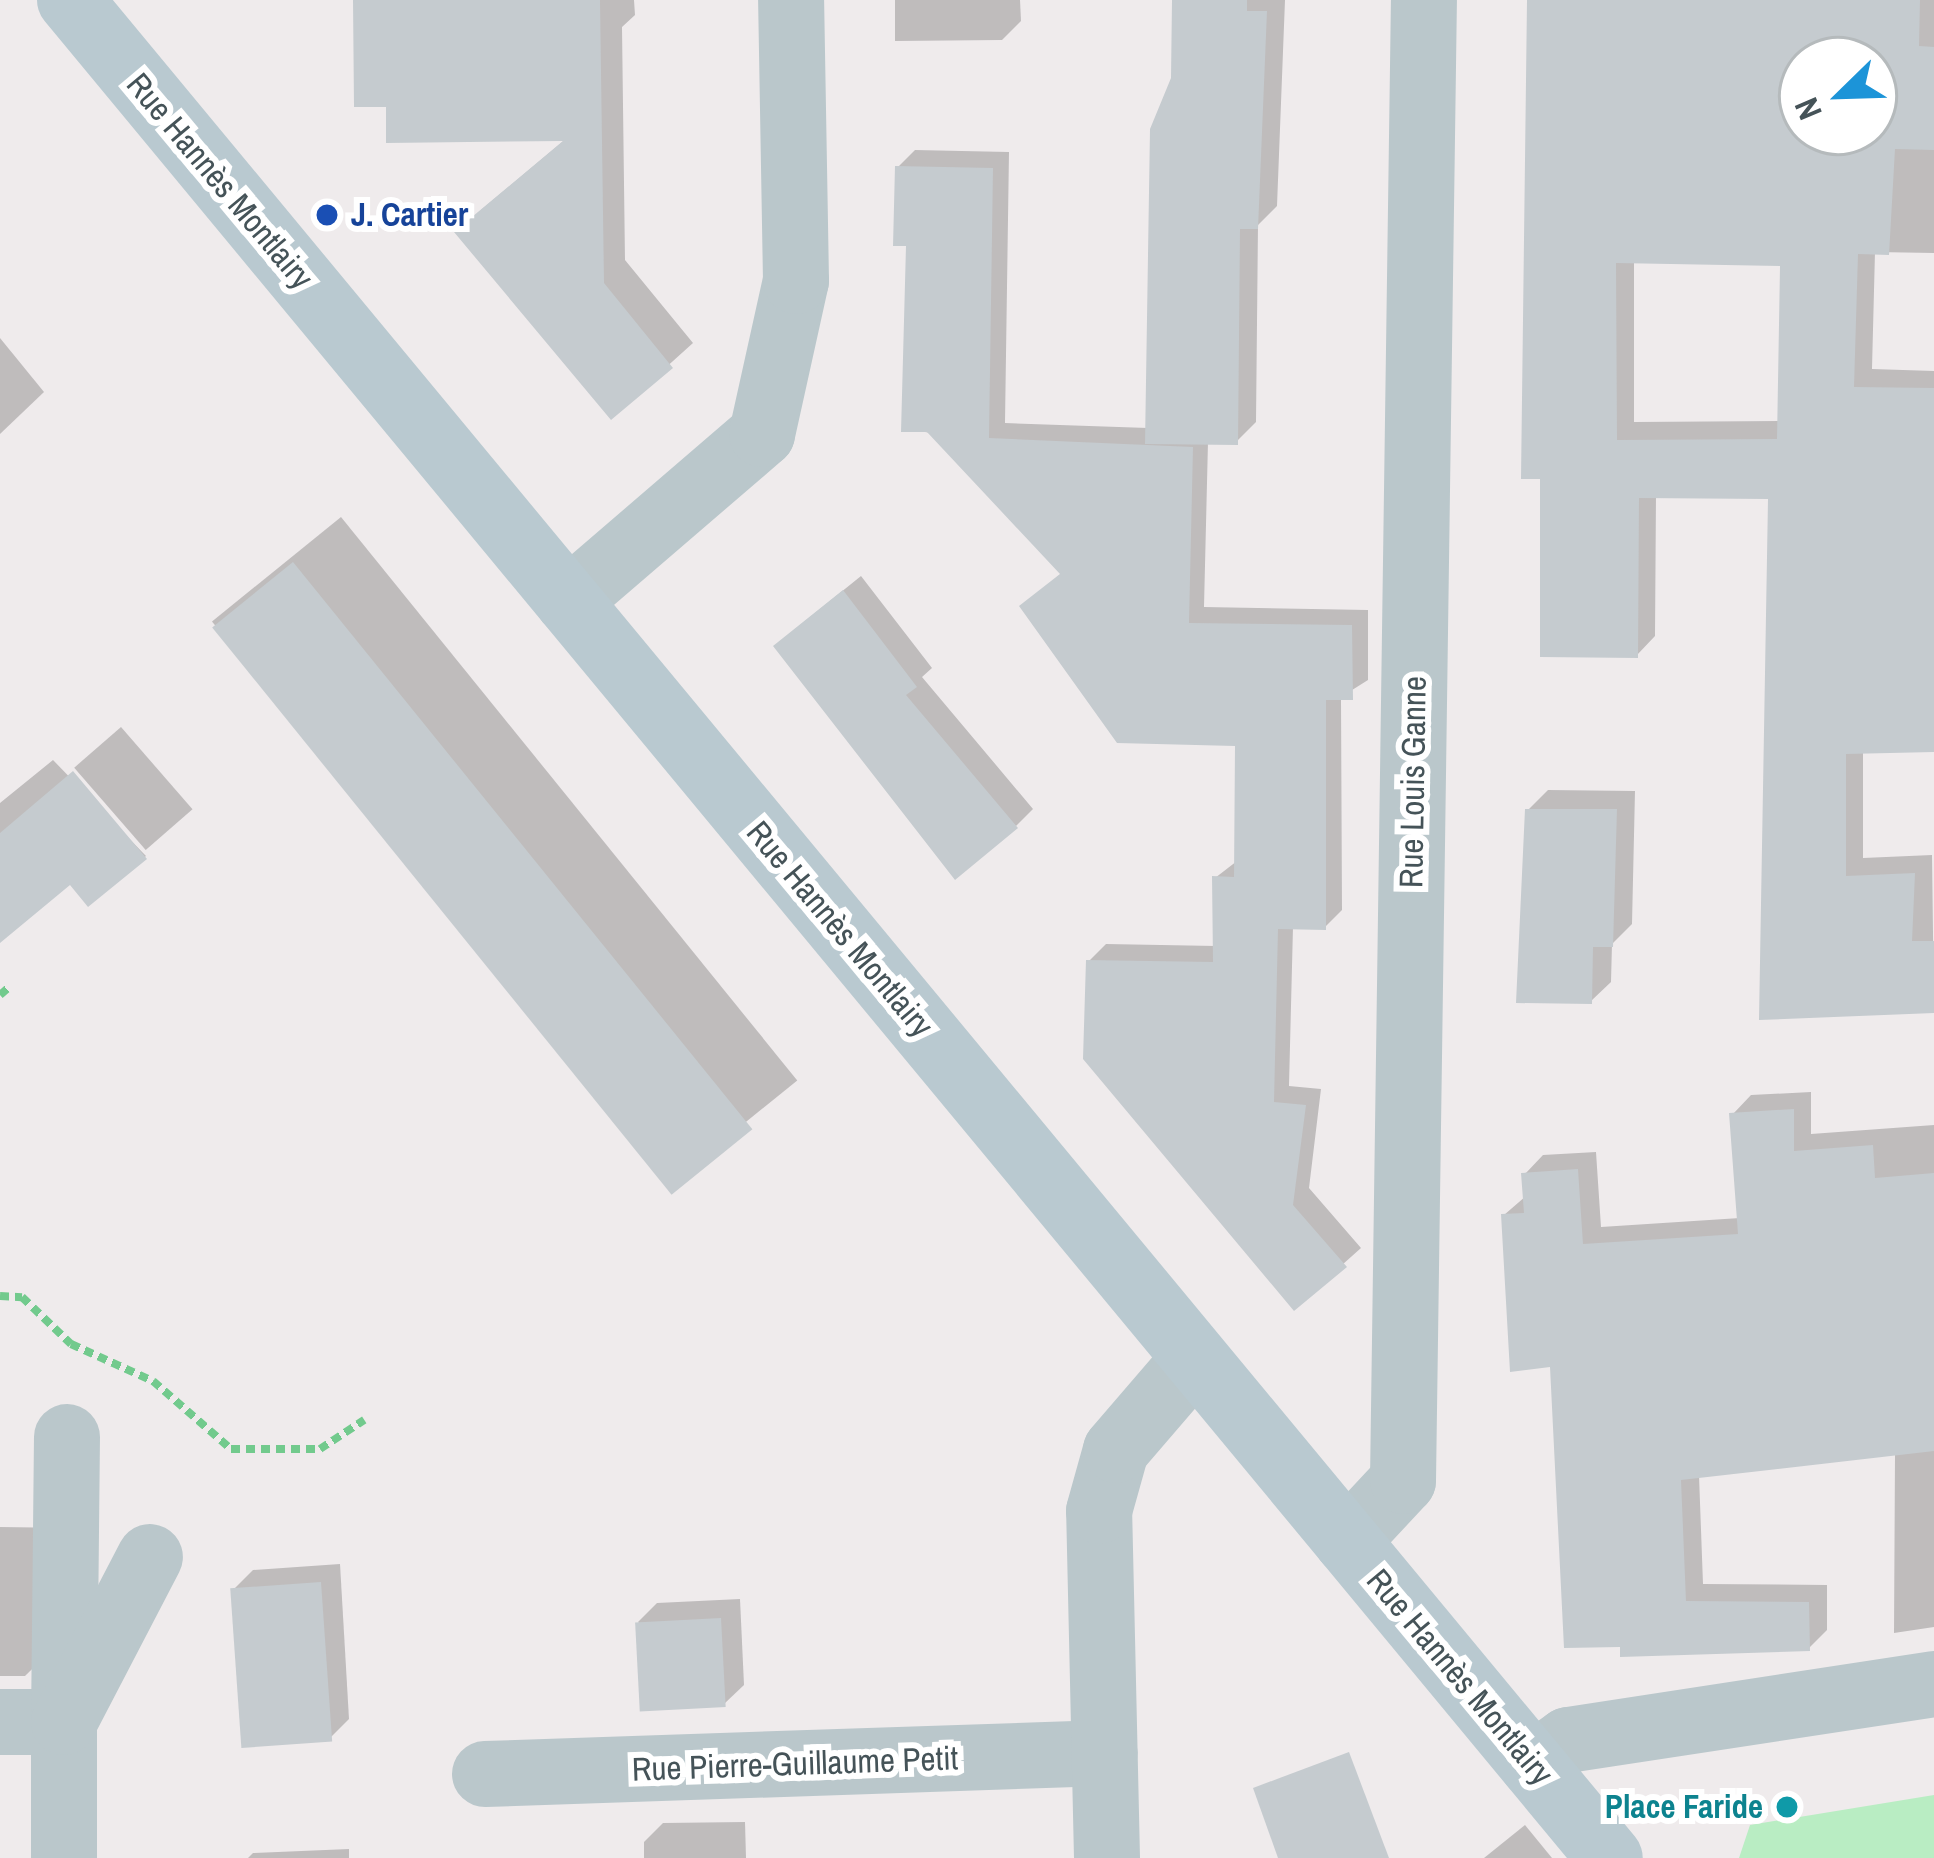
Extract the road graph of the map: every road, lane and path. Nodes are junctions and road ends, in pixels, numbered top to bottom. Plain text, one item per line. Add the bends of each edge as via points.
1 (70, 0) edge
2 (791, 0) edge
3 (1424, 0) edge
4 (568, 601) junction
5 (0, 1296) edge
6 (1196, 1358) junction
7 (364, 1420) dead end
8 (67, 1437) dead end
9 (1347, 1541) junction
10 (150, 1557) dead end
11 (1934, 1684) edge
12 (32, 1722) edge
13 (1105, 1753) junction
14 (1533, 1765) junction
15 (484, 1774) dead end
16 (64, 1858) edge
17 (1107, 1858) edge
18 (1610, 1858) edge

1 - 4 street, Rue Hannès Montlairy
2 - 4 street via 796,281 762,434
3 - 9 street, Rue Louis Ganne via 1403,1481
4 - 6 street, Rue Hannès Montlairy
5 - 7 path via 22,1297 71,1344 153,1381 231,1449 320,1449
6 - 9 street, Rue Hannès Montlairy
6 - 13 street via 1116,1450 1099,1511
8 - 12 street
9 - 14 street, Rue Hannès Montlairy
10 - 12 street
11 - 14 street via 1568,1740
12 - 16 street
13 - 15 street, Rue Pierre-Guillaume Petit
13 - 17 street
14 - 18 street, Rue Hannès Montlairy

